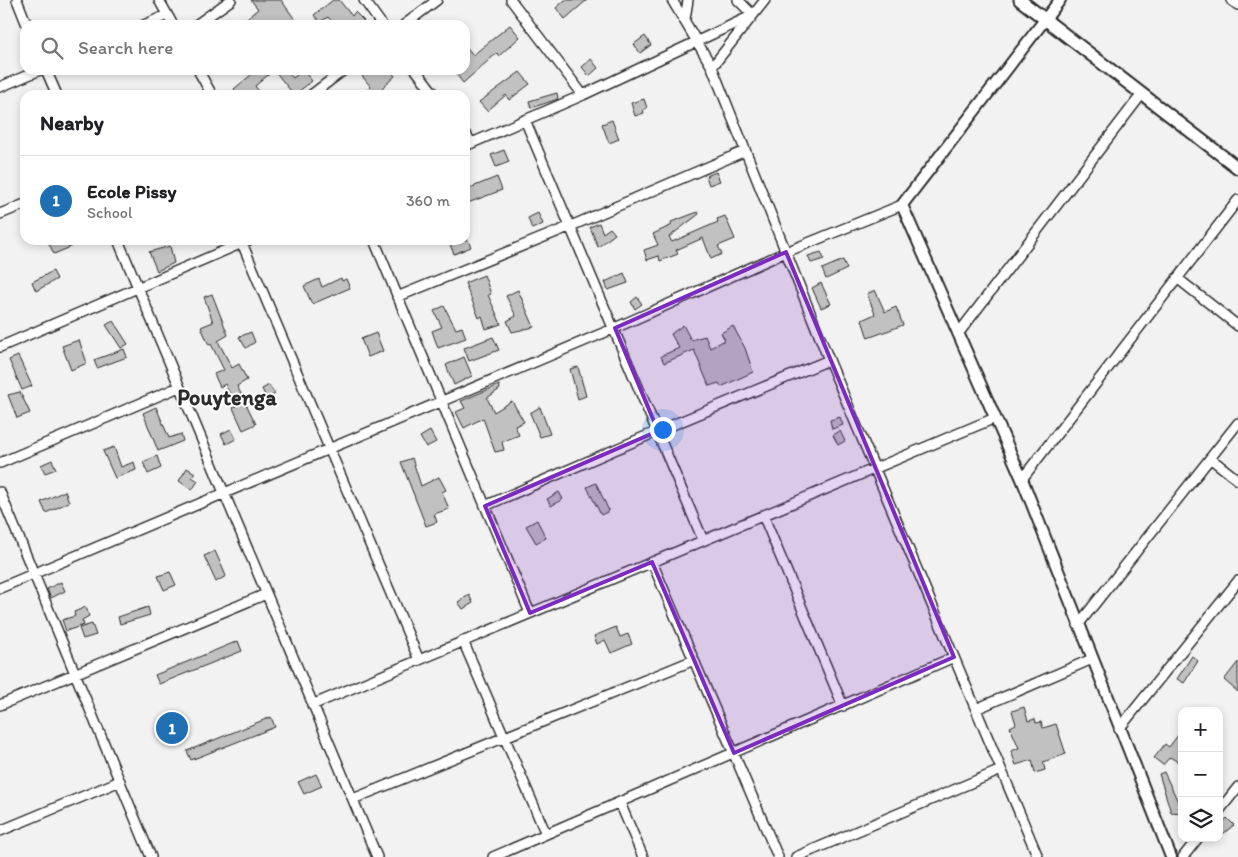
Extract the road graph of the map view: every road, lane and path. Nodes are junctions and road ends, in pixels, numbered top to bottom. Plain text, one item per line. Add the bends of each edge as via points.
1 (17, 0) edge
2 (159, 0) edge
3 (231, 0) edge
4 (364, 0) edge
5 (437, 0) edge
6 (511, 0) edge
7 (672, 0) edge
8 (688, 0) edge
9 (738, 0) edge
10 (765, 0) edge
11 (1020, 0) edge
12 (1060, 0) edge
13 (1231, 0) edge
14 (1238, 5) edge
15 (167, 15) junction
16 (753, 15) junction
17 (685, 19) junction
18 (1045, 19) junction
19 (26, 20) edge
20 (156, 20) edge
21 (170, 20) edge
22 (203, 20) edge
23 (378, 20) edge
24 (411, 20) edge
25 (697, 42) junction
26 (712, 67) junction
27 (28, 75) edge
28 (48, 75) edge
29 (201, 75) edge
30 (337, 75) edge
31 (420, 75) edge
32 (0, 87) edge
33 (55, 90) edge
34 (209, 90) edge
35 (317, 90) edge
36 (431, 90) edge
37 (1142, 94) junction
38 (583, 95) junction
39 (525, 120) junction
40 (470, 144) edge
41 (745, 151) junction
42 (1238, 168) edge
43 (1238, 200) edge
44 (902, 205) junction
45 (20, 206) edge
46 (0, 214) edge
47 (571, 226) junction
48 (120, 245) edge
49 (239, 245) edge
50 (247, 245) edge
51 (376, 245) edge
52 (786, 252) junction
53 (1177, 278) junction
54 (138, 288) junction
55 (397, 297) junction
56 (1238, 326) edge
57 (615, 328) junction
58 (958, 334) junction
59 (0, 347) edge
60 (829, 360) junction
61 (179, 387) junction
62 (441, 401) junction
63 (995, 418) junction
64 (1238, 422) edge
65 (658, 431) junction
66 (330, 447) junction
67 (1210, 458) junction
68 (0, 463) edge
69 (875, 468) junction
70 (1022, 479) junction
71 (1238, 480) edge
72 (0, 492) edge
73 (222, 492) junction
74 (485, 506) junction
75 (763, 515) junction
76 (703, 540) junction
77 (652, 562) junction
78 (34, 573) junction
79 (1238, 581) edge
80 (0, 588) edge
81 (266, 594) junction
82 (530, 613) junction
83 (1078, 625) junction
84 (463, 641) junction
85 (954, 657) junction
86 (1092, 659) junction
87 (419, 660) junction
88 (694, 660) junction
89 (76, 673) junction
90 (0, 704) edge
91 (312, 705) junction
92 (843, 706) junction
93 (976, 709) junction
94 (1120, 729) junction
95 (504, 736) junction
96 (734, 753) junction
97 (1001, 770) junction
98 (120, 781) junction
99 (1238, 787) edge
100 (353, 799) junction
101 (620, 802) junction
102 (1223, 806) edge
103 (0, 831) edge
104 (546, 834) junction
105 (1195, 842) edge
106 (151, 857) edge
107 (377, 857) edge
108 (493, 857) edge
109 (643, 857) edge
110 (778, 857) edge
111 (796, 857) edge
112 (1038, 857) edge
113 (1171, 857) edge
114 (1183, 857) edge

1 - 19 street
2 - 15 street
3 - 22 street
4 - 23 street
5 - 24 street
6 - 38 street
7 - 17 street
8 - 17 street
9 - 16 street
10 - 16 street
11 - 18 main road
12 - 18 street
13 - 14 street
15 - 20 street
15 - 21 street
16 - 25 street
16 - 26 street
17 - 25 street
18 - 37 main road
18 - 44 street
25 - 26 street
25 - 38 street
26 - 41 street
27 - 32 street
28 - 33 street
29 - 34 street
30 - 35 street
31 - 36 street
37 - 42 main road
37 - 58 street
38 - 39 street
39 - 40 street
39 - 47 street
41 - 47 street
41 - 52 street
43 - 53 street
44 - 52 street
44 - 58 street
45 - 46 street
47 - 55 street
47 - 57 street
48 - 54 street
49 - 54 street
50 - 66 street
51 - 55 street
52 - 57 street
52 - 60 street
53 - 56 street
53 - 70 street
54 - 59 street
54 - 61 street
55 - 62 street
57 - 62 street
57 - 65 street
58 - 63 street
60 - 65 street
60 - 69 street
61 - 68 street
61 - 73 street
62 - 66 street
62 - 74 street
63 - 69 street
63 - 70 street
64 - 67 street
65 - 74 street
65 - 76 street
66 - 73 street
66 - 87 street
67 - 71 street
67 - 83 street
69 - 75 street
69 - 85 street
70 - 83 street
72 - 78 street
73 - 78 street
73 - 81 street
74 - 82 street
75 - 76 street
75 - 92 street
76 - 77 street
77 - 82 street
77 - 88 street
78 - 80 street
78 - 89 street
79 - 94 street
81 - 89 street
81 - 91 street
82 - 84 street
83 - 86 street
84 - 87 street
84 - 95 street
85 - 92 street
85 - 93 street
86 - 93 street
86 - 94 street
87 - 91 street
88 - 95 street
88 - 96 street
89 - 90 street
89 - 98 street
91 - 100 street
92 - 96 street
93 - 97 street
94 - 113 street
95 - 100 street
95 - 104 street
96 - 101 street
96 - 110 street
97 - 111 street
97 - 112 street
98 - 103 street
98 - 106 street
99 - 102 street
100 - 107 street
101 - 104 street
101 - 109 street
104 - 108 street
105 - 114 street

